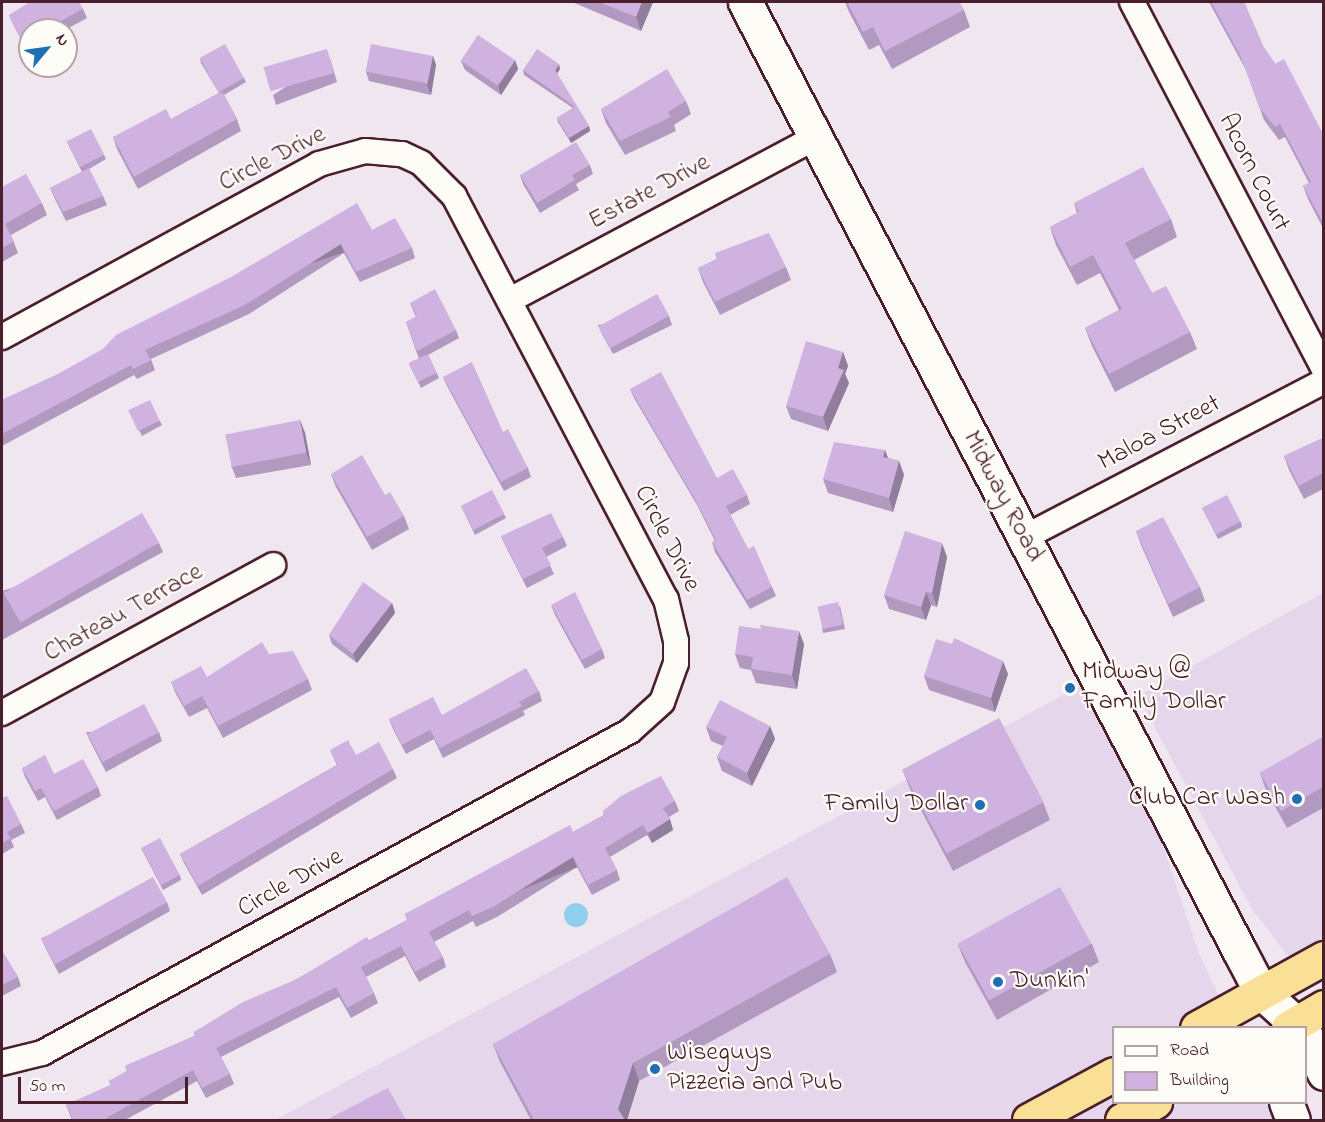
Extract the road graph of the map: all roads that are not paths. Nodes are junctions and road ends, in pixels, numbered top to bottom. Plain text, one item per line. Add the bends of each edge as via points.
1 (745, 2) edge
2 (1132, 2) edge
3 (816, 136) junction
4 (510, 300) junction
5 (2, 337) edge
6 (1323, 370) edge
7 (1323, 381) edge
8 (1023, 538) junction
9 (273, 565) dead end
10 (2, 713) edge
11 (1323, 958) edge
12 (1261, 992) junction
13 (1303, 1024) edge
14 (1201, 1026) edge
15 (1262, 1026) edge
16 (1307, 1034) edge
17 (2, 1063) edge
18 (1323, 1073) edge
19 (1112, 1075) edge
20 (1151, 1104) edge
21 (1287, 1104) edge
22 (1029, 1120) edge
23 (1122, 1120) edge
24 (1293, 1120) edge

1 - 3 main road, Midway Road
2 - 6 street, Acorn Court
3 - 4 street, Estate Drive
3 - 8 main road, Midway Road
4 - 5 street, Circle Drive via 454,196 439,178 402,154 365,151 319,164
4 - 17 street, Circle Drive via 666,598 675,622 676,663 662,702 630,731 42,1053
7 - 8 street, Maloa Street
8 - 12 main road, Midway Road
9 - 10 street, Chateau Terrace
11 - 12 highway
12 - 13 main road, Midway Road
12 - 14 highway
12 - 15 main road, Midway Road
16 - 18 main road, Midway Road
19 - 22 highway
20 - 23 highway
21 - 24 main road

